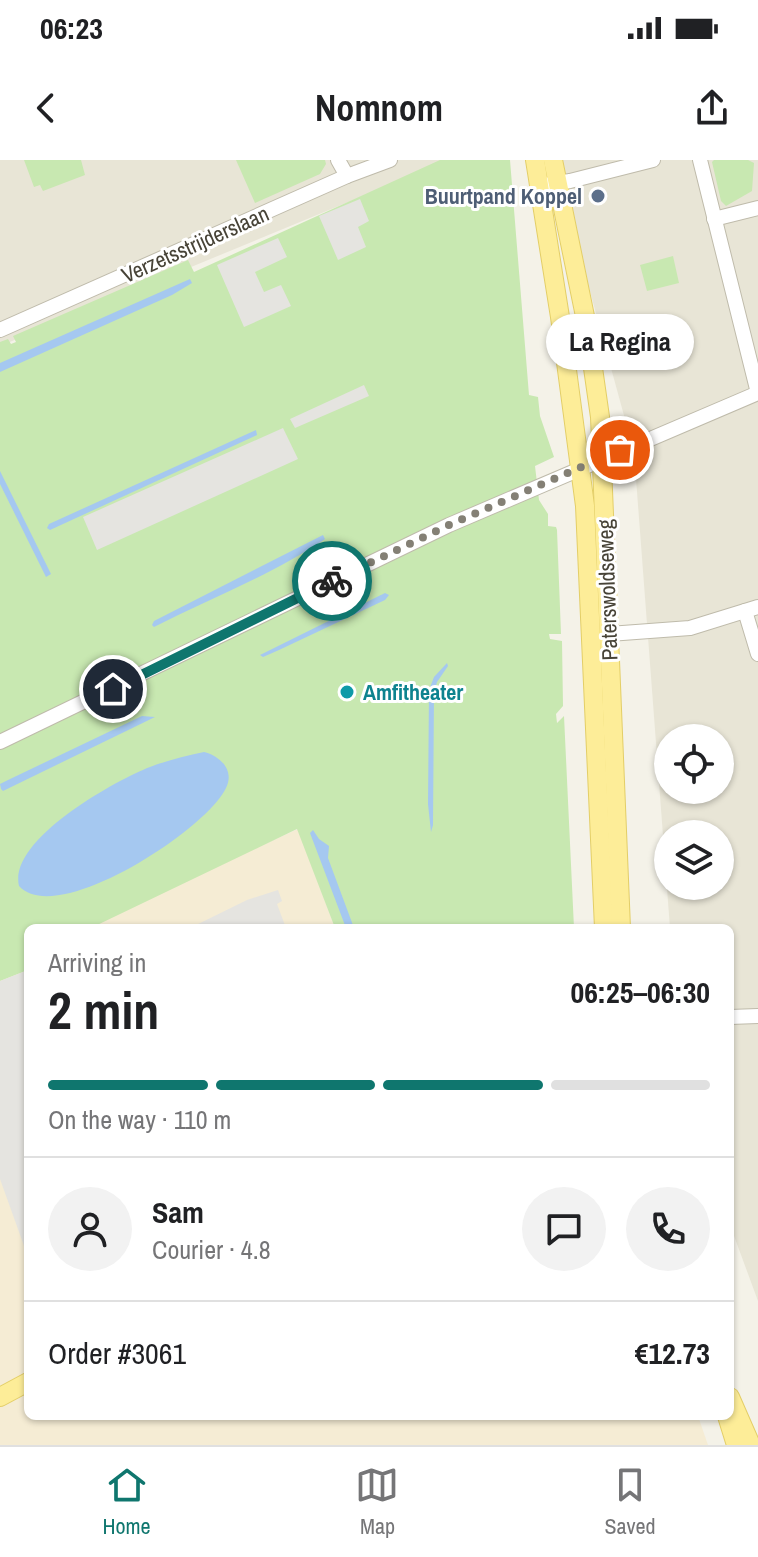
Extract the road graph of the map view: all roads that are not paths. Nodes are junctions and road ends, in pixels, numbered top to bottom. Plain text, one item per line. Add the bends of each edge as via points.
1 (338, 160) edge
2 (390, 160) edge
3 (535, 160) edge
4 (553, 160) edge
5 (653, 160) edge
6 (700, 160) edge
7 (347, 176) junction
8 (559, 184) junction
9 (539, 186) junction
10 (758, 208) edge
11 (714, 219) junction
12 (0, 330) edge
13 (758, 393) edge
14 (602, 458) junction
15 (581, 468) junction
16 (751, 609) edge
17 (609, 634) junction
18 (758, 654) edge
19 (0, 742) edge
20 (604, 924) edge
21 (621, 924) edge
22 (758, 1016) edge
23 (734, 1017) edge
24 (24, 1384) edge
25 (0, 1397) edge
26 (734, 1406) edge
27 (728, 1420) edge
28 (736, 1445) edge
29 (751, 1445) edge

1 - 7 street
2 - 7 street, Verzetsstrijderslaan
3 - 9 main road, Paterswoldseweg
4 - 8 main road, Paterswoldseweg
5 - 8 street
6 - 11 street
7 - 12 street, Verzetsstrijderslaan
8 - 9 street
8 - 14 main road, Paterswoldseweg via 587,326
9 - 15 main road, Paterswoldseweg
10 - 11 street
11 - 13 street
13 - 14 street
14 - 15 street
14 - 17 main road, Paterswoldseweg
15 - 19 street via 449,525
15 - 20 main road, Paterswoldseweg
16 - 17 street via 690,628
16 - 18 street
17 - 21 main road, Paterswoldseweg
22 - 23 street
24 - 25 main road
26 - 29 main road
27 - 28 main road

